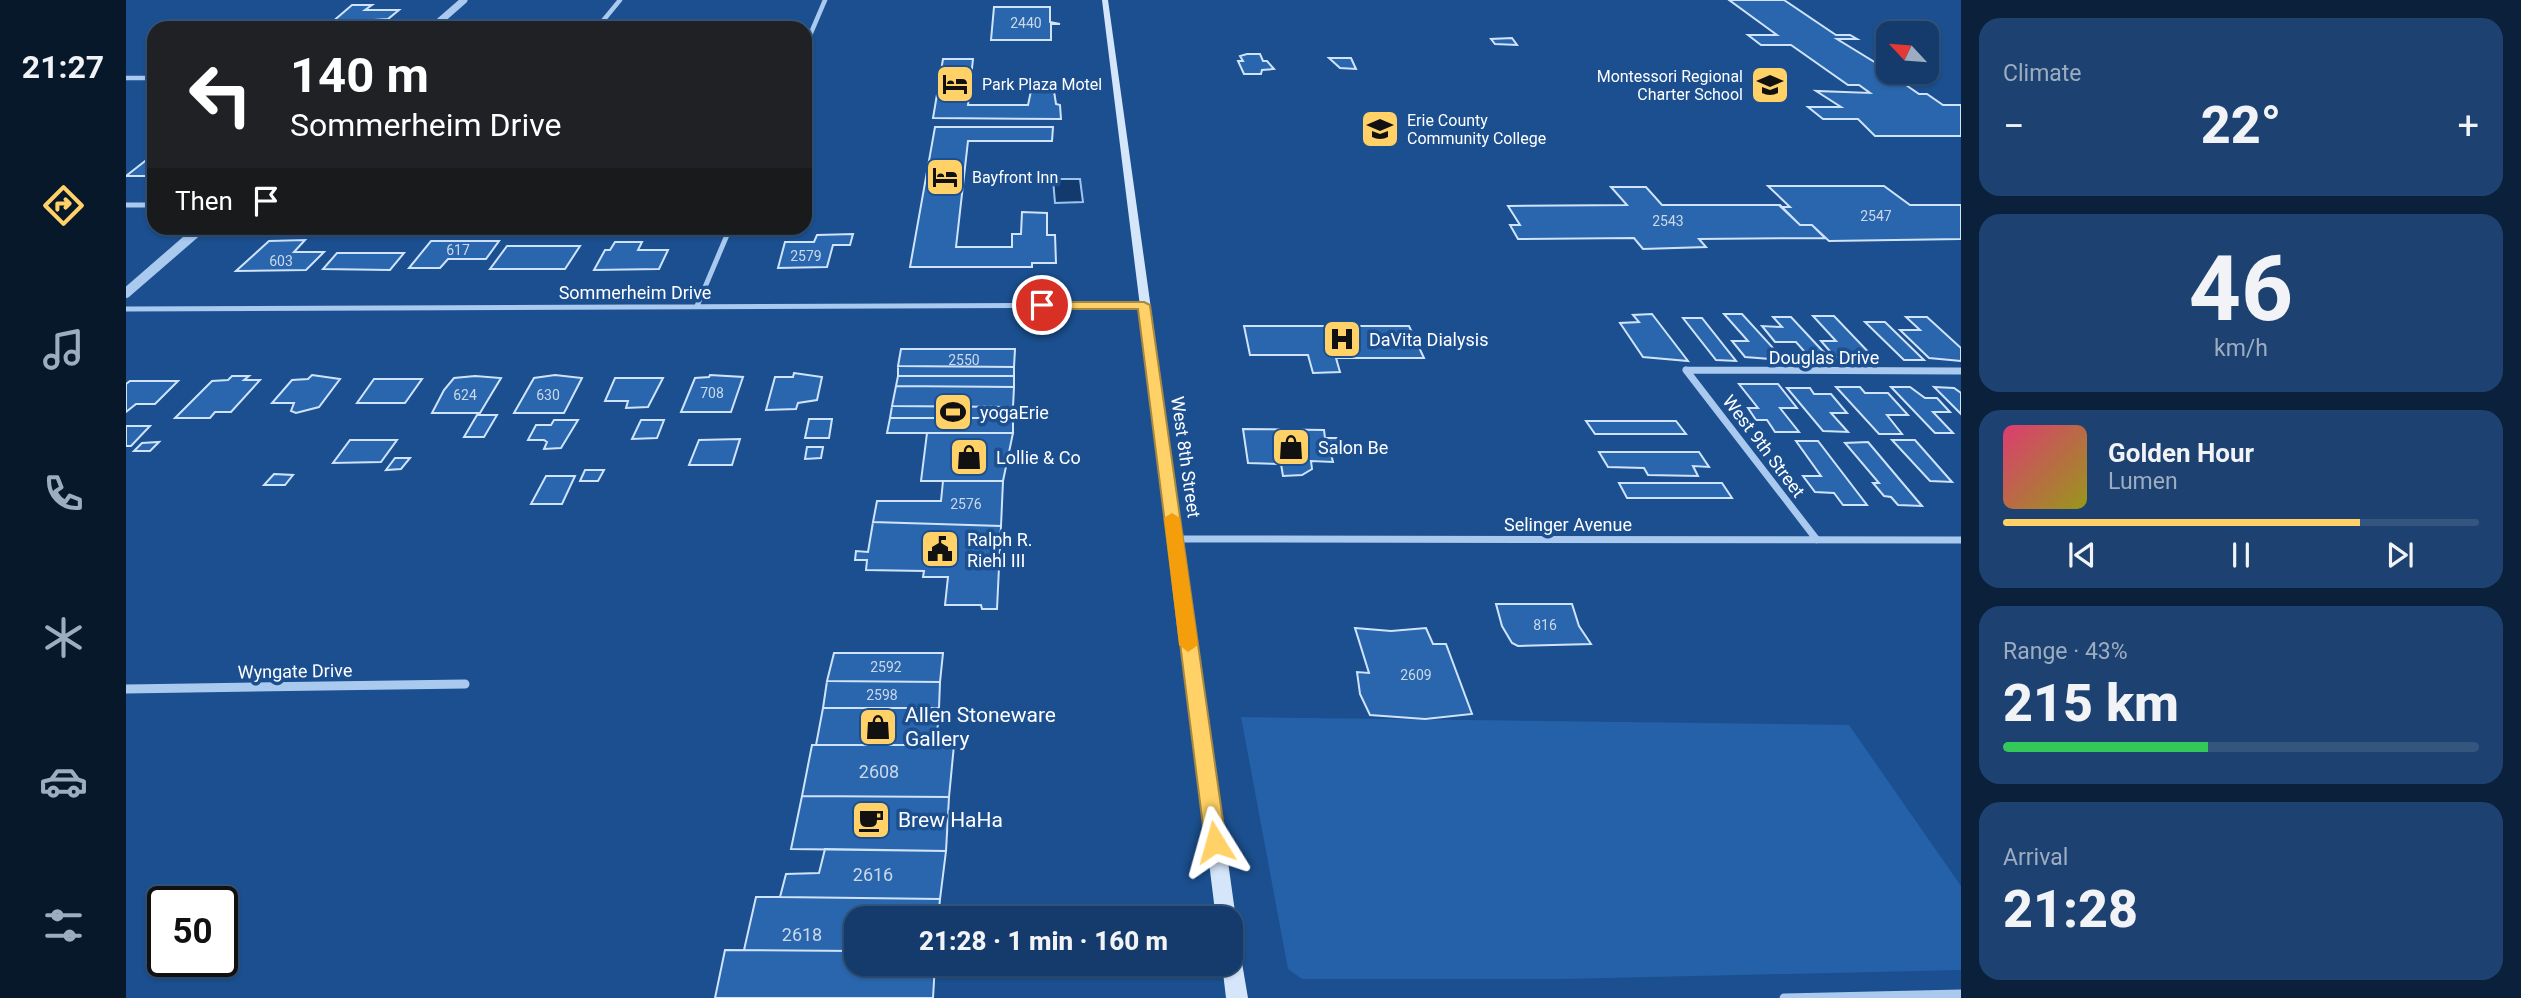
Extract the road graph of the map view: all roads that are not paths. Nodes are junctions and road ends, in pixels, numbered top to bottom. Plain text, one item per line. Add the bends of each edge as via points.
1 (464, 0) edge
2 (620, 0) edge
3 (825, 0) edge
4 (1105, 0) edge
5 (440, 21) edge
6 (603, 21) edge
7 (812, 31) edge
8 (126, 78) edge
9 (147, 78) edge
10 (126, 205) edge
11 (147, 205) edge
12 (193, 235) edge
13 (727, 235) edge
14 (126, 293) edge
15 (1144, 305) junction
16 (697, 306) junction
17 (126, 309) edge
18 (1686, 370) joint
19 (1961, 371) edge
20 (1175, 539) junction
21 (1816, 540) junction
22 (1961, 541) edge
23 (465, 684) dead end
24 (126, 689) edge
25 (1224, 906) edge
26 (1234, 976) edge
27 (1961, 994) edge
28 (1237, 998) edge
29 (1784, 998) edge

1 - 5 street
2 - 6 street
3 - 7 street
4 - 15 main road, West 8th Street
8 - 9 street
10 - 11 street
12 - 14 street
13 - 16 street
15 - 16 street, Sommerheim Drive
15 - 20 main road, West 8th Street
16 - 17 street, Sommerheim Drive
18 - 19 street, Douglas Drive
18 - 21 street, West 9th Street
20 - 21 street, Selinger Avenue
20 - 25 main road, West 8th Street
21 - 22 street, Selinger Avenue
23 - 24 street, Wyngate Drive
26 - 28 main road
27 - 29 street

